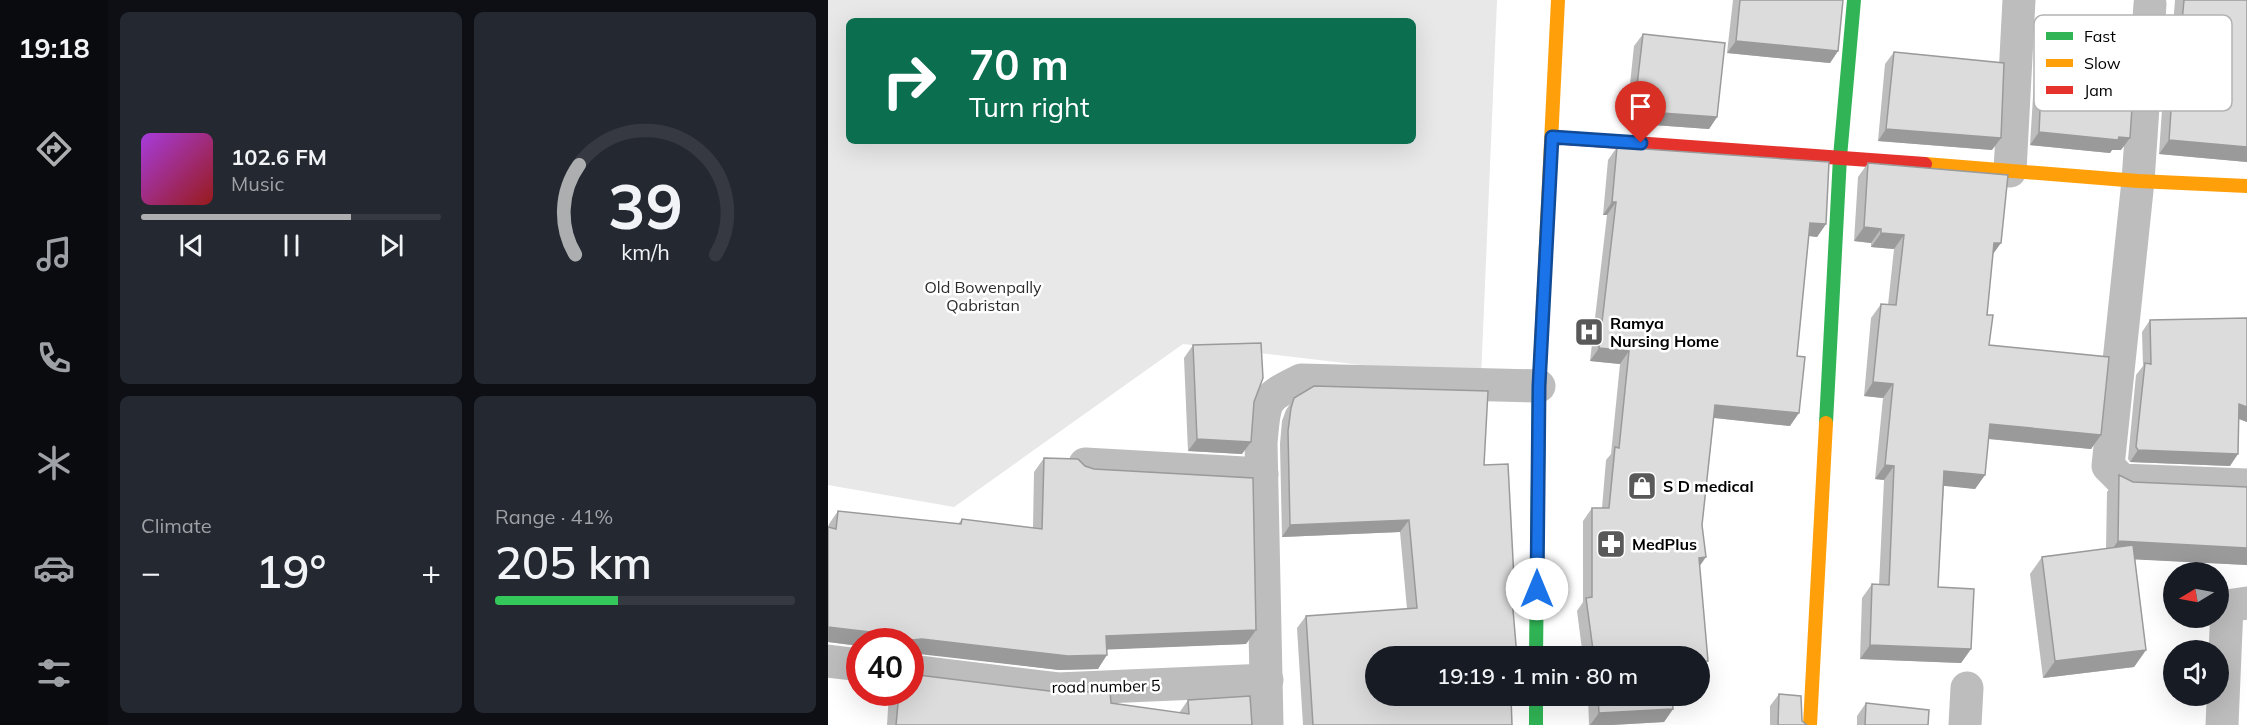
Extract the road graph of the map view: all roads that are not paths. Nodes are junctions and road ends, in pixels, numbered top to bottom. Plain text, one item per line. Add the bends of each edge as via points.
1 (1558, 0) edge
2 (1854, 0) edge
3 (2019, 0) edge
4 (2150, 4) dead end
5 (2149, 15) edge
6 (2143, 111) edge
7 (1552, 137) junction
8 (1840, 157) junction
9 (2010, 171) junction
10 (2138, 181) junction
11 (2247, 186) edge
12 (1539, 386) junction
13 (1085, 464) edge
14 (1262, 474) junction
15 (2247, 485) edge
16 (2247, 603) edge
17 (1536, 646) edge
18 (828, 661) edge
19 (846, 663) edge
20 (924, 673) edge
21 (1267, 680) junction
22 (1967, 688) dead end
23 (1536, 706) edge
24 (1267, 725) edge
25 (1536, 725) edge
26 (1810, 725) edge
27 (1965, 725) edge
28 (2222, 725) edge

1 - 7 street
2 - 8 street
3 - 9 street
4 - 5 street
6 - 10 street
7 - 8 street
7 - 12 street
8 - 9 street
8 - 26 street
9 - 10 street
10 - 11 street
10 - 15 street via 2108,466 2122,480
12 - 14 street via 1301,380 1268,400 1263,416
12 - 17 street
13 - 14 street
14 - 21 street
16 - 28 street via 2227,606
18 - 19 street
20 - 21 street, road number 5 via 1058,689
21 - 24 street
22 - 27 street
23 - 25 street

